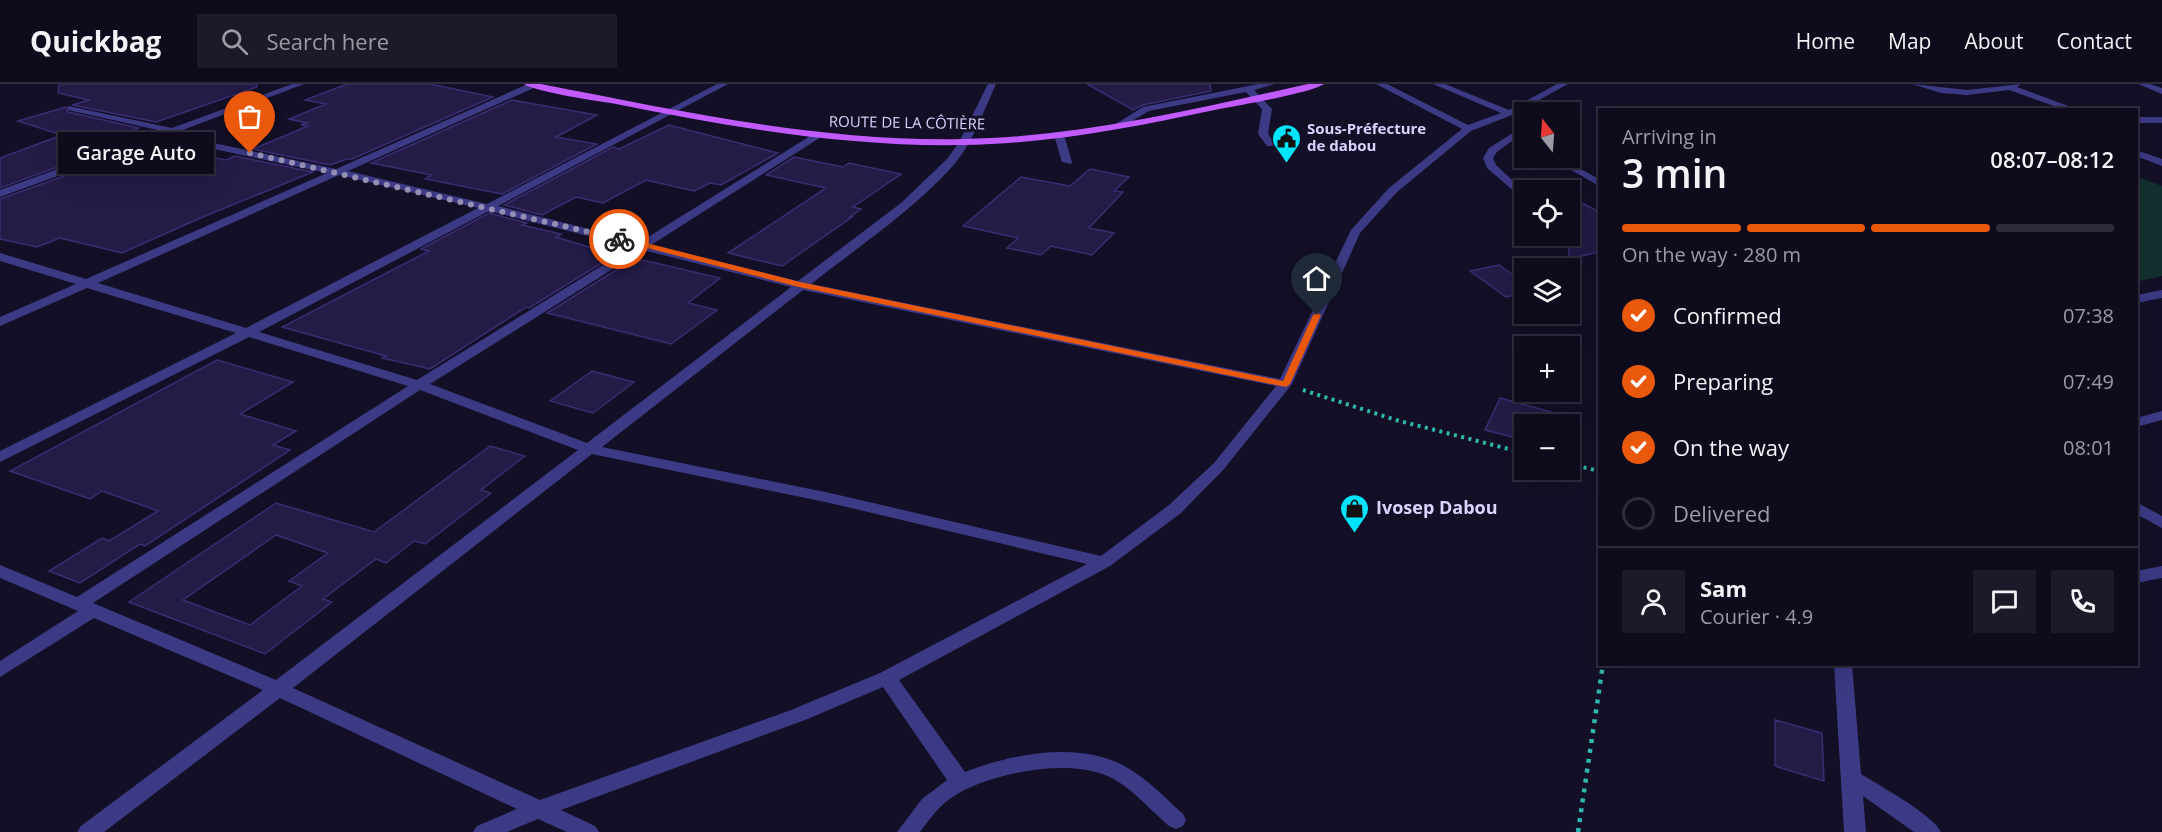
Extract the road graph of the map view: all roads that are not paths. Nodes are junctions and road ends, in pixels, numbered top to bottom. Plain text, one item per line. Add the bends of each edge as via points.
1 (300, 84) edge
2 (724, 84) edge
3 (992, 84) edge
4 (1272, 84) edge
5 (1320, 84) edge
6 (1380, 84) edge
7 (1437, 84) edge
8 (1564, 84) edge
9 (1916, 84) edge
10 (2142, 84) edge
11 (530, 85) edge
12 (2013, 86) edge
13 (1248, 89) junction
14 (2162, 90) edge
15 (1255, 99) junction
16 (1180, 103) junction
17 (71, 108) dead end
18 (2070, 108) edge
19 (672, 111) junction
20 (1192, 112) junction
21 (2138, 120) edge
22 (2162, 120) edge
23 (1119, 125) junction
24 (1509, 126) edge
25 (1468, 129) junction
26 (173, 131) junction
27 (162, 135) junction
28 (818, 135) junction
29 (1059, 135) junction
30 (964, 142) junction
31 (1270, 144) dead end
32 (2138, 154) edge
33 (1067, 162) dead end
34 (2162, 164) edge
35 (1573, 168) edge
36 (338, 172) junction
37 (1598, 182) edge
38 (1514, 188) edge
39 (0, 194) edge
40 (487, 207) junction
41 (645, 245) junction
42 (0, 257) edge
43 (87, 284) junction
44 (799, 285) junction
45 (2162, 294) edge
46 (2140, 298) edge
47 (2162, 306) edge
48 (0, 322) edge
49 (247, 333) junction
50 (1286, 384) junction
51 (419, 385) junction
52 (2162, 415) edge
53 (2138, 422) edge
54 (590, 449) junction
55 (0, 457) edge
56 (2138, 508) edge
57 (2162, 523) edge
58 (1104, 562) junction
59 (0, 571) edge
60 (2162, 572) edge
61 (2138, 578) edge
62 (86, 607) junction
63 (1843, 666) edge
64 (0, 670) edge
65 (887, 678) junction
66 (278, 689) junction
67 (1852, 779) junction
68 (961, 783) junction
69 (537, 810) junction
70 (1176, 820) dead end
71 (88, 832) edge
72 (484, 832) edge
73 (588, 832) edge
74 (908, 832) edge
75 (1856, 832) edge
76 (1930, 832) edge

1 - 26 street
2 - 19 street
3 - 30 street
4 - 13 street
5 - 15 main road, ROUTE DE LA CÔTIÈRE
6 - 25 street
7 - 24 street
8 - 24 street
9 - 12 street via 1958,92
10 - 14 street
11 - 19 main road, ROUTE DE LA CÔTIÈRE
11 - 36 street
12 - 18 street
13 - 15 street
13 - 16 street
15 - 20 main road, ROUTE DE LA CÔTIÈRE
15 - 31 street via 1267,109 1263,134
16 - 20 street
16 - 23 street via 1146,109
17 - 26 street
19 - 28 main road, ROUTE DE LA CÔTIÈRE
19 - 40 street
20 - 23 main road, ROUTE DE LA CÔTIÈRE
21 - 22 street
23 - 29 main road, ROUTE DE LA CÔTIÈRE
24 - 25 street
24 - 38 street via 1488,158 1491,166
25 - 50 street via 1393,190 1355,232
26 - 27 street
27 - 36 street
27 - 39 street
28 - 30 main road, ROUTE DE LA CÔTIÈRE
28 - 41 street
29 - 30 main road, ROUTE DE LA CÔTIÈRE
29 - 33 street
30 - 44 street via 952,160 905,205
32 - 34 street
35 - 37 street
36 - 40 street
36 - 43 street
40 - 41 street
40 - 49 street
41 - 44 street
41 - 51 street
42 - 43 street
43 - 48 street
43 - 49 street
44 - 50 street
44 - 54 street
45 - 46 street
46 - 47 street
49 - 51 street
49 - 55 street
50 - 58 street via 1219,465 1175,509
51 - 54 street
51 - 62 street
52 - 53 street
54 - 58 street via 830,498
54 - 66 street
56 - 57 street
58 - 65 street
59 - 62 street
60 - 61 street
62 - 64 street
62 - 66 street
63 - 67 street
65 - 68 street
65 - 69 street via 798,716
66 - 69 street
66 - 71 street
67 - 75 street
67 - 76 street
68 - 70 street via 1026,764 1060,759 1090,761 1110,767 1130,780
68 - 74 street via 930,804
69 - 72 street
69 - 73 street

